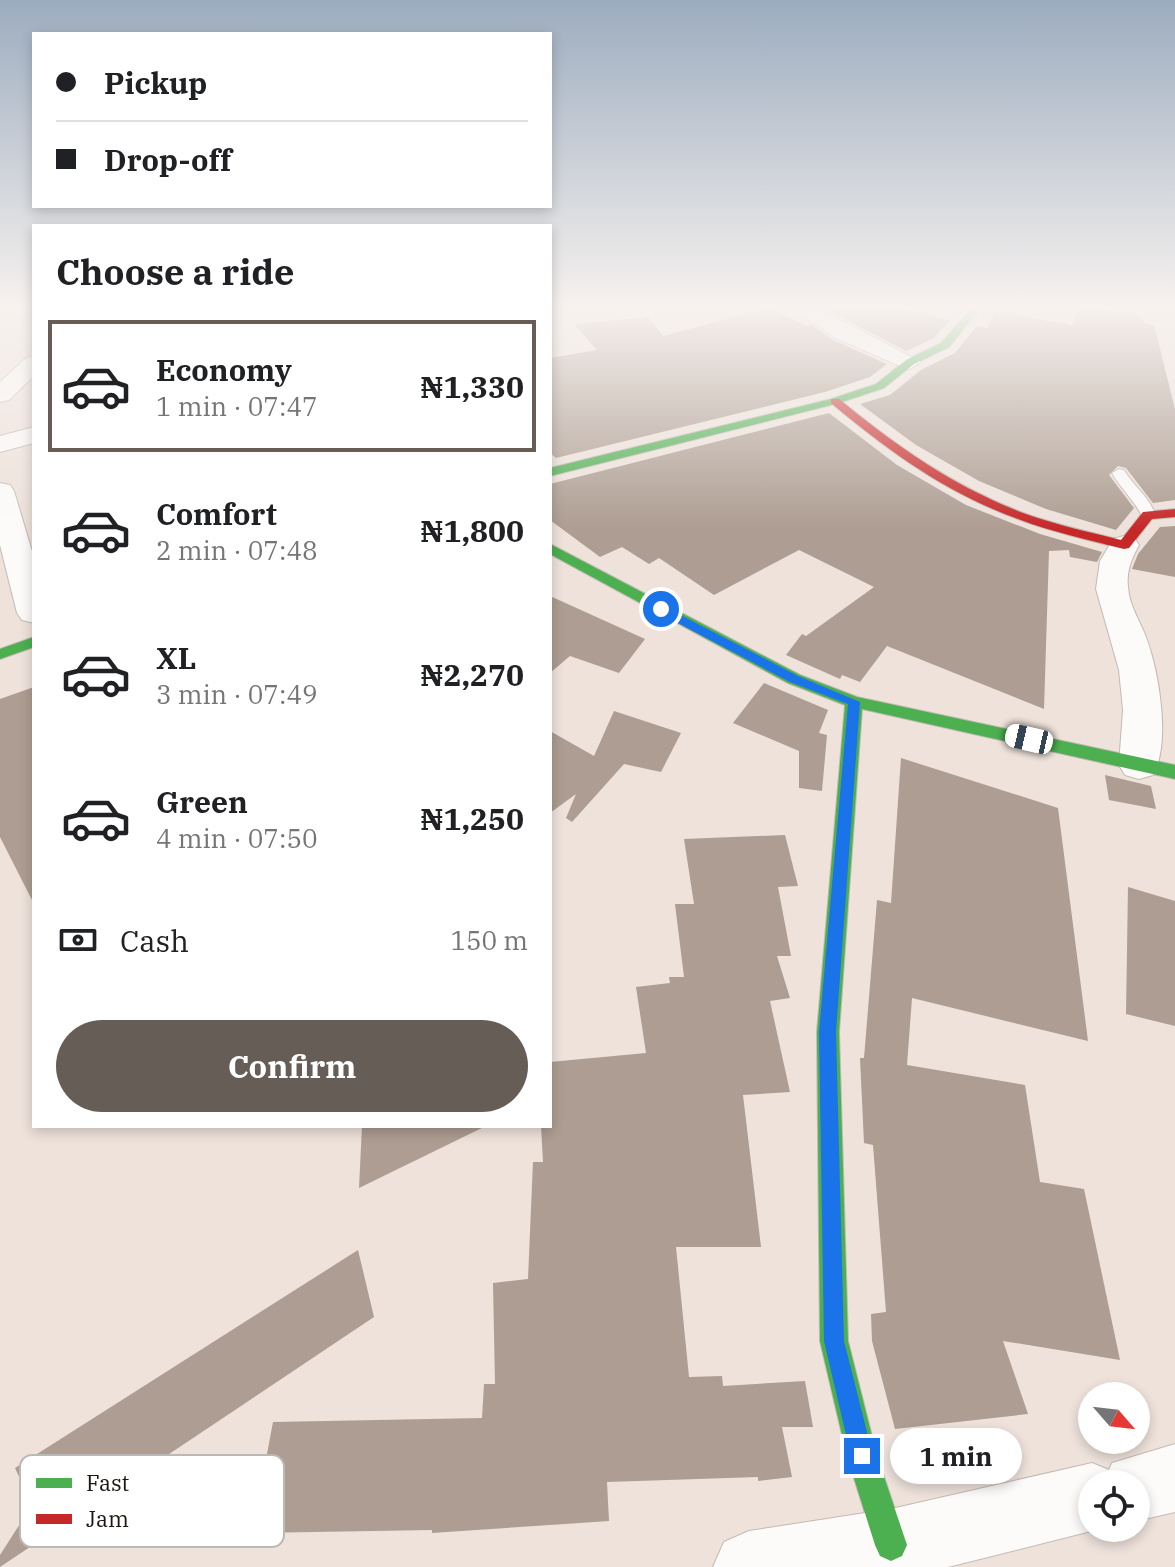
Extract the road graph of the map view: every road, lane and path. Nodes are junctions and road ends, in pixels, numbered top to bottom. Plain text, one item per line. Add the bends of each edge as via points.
1 (884, 383) edge
2 (835, 401) junction
3 (32, 436) edge
4 (0, 444) edge
5 (552, 472) edge
6 (1119, 473) dead end
7 (0, 491) edge
8 (1175, 513) edge
9 (1148, 515) junction
10 (1124, 545) junction
11 (552, 549) edge
12 (32, 606) edge
13 (32, 643) edge
14 (0, 654) edge
15 (854, 702) junction
16 (1139, 765) junction
17 (1175, 772) edge
18 (1175, 1478) edge
19 (1150, 1484) edge
20 (1078, 1501) edge
21 (891, 1545) junction
22 (749, 1567) edge

1 - 2 street
2 - 5 street
2 - 10 street via 872,434 1007,511
3 - 4 street
6 - 9 lane via 1121,482 1144,502
7 - 12 street
8 - 9 street
9 - 10 street
10 - 16 street via 1114,561 1112,601 1134,651 1141,692 1145,719
11 - 15 street via 794,679
13 - 14 street
15 - 16 street
15 - 21 street via 828,1032 834,1341
16 - 17 street
18 - 19 street
20 - 21 street
21 - 22 street

